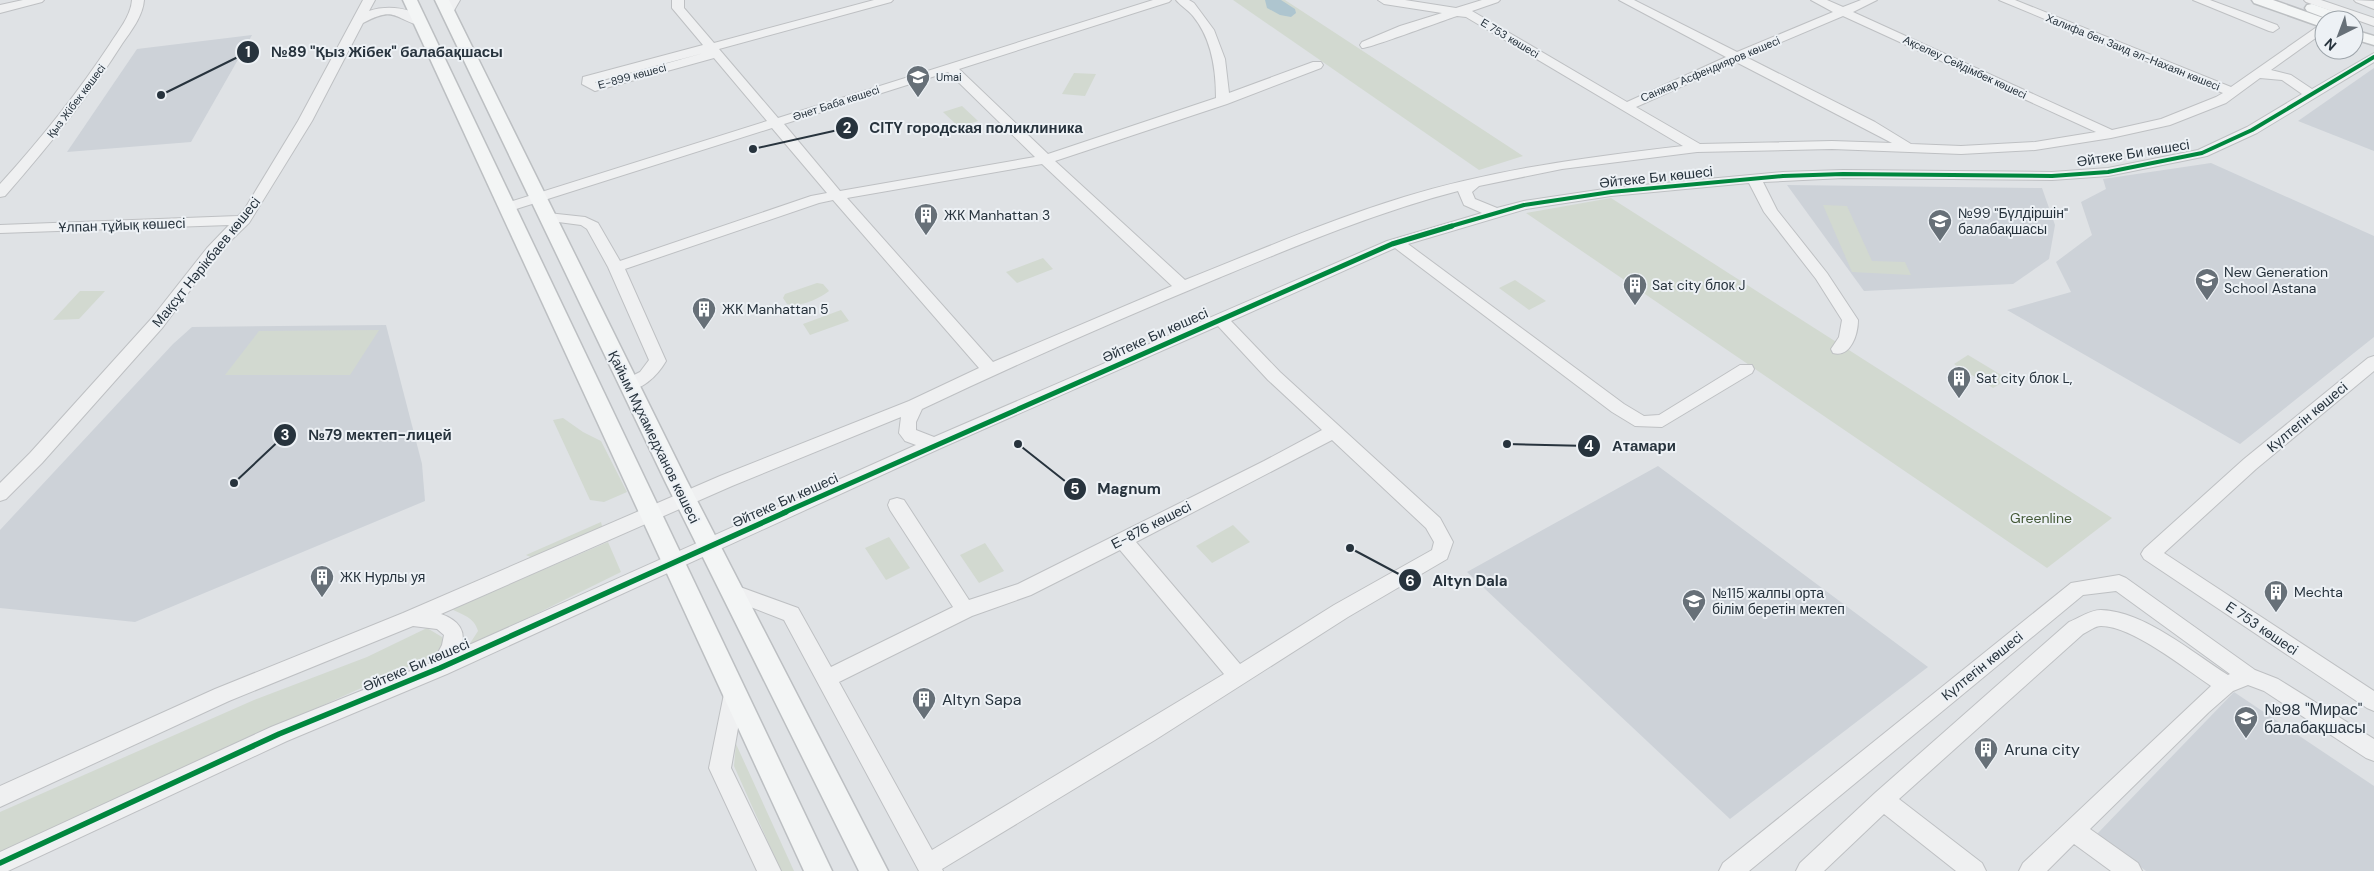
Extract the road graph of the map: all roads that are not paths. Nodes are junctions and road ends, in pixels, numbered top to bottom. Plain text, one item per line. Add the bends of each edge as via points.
1 (38, 0) edge
2 (138, 0) edge
3 (369, 0) edge
4 (410, 0) edge
5 (887, 0) edge
6 (1165, 0) edge
7 (1182, 0) edge
8 (1384, 0) edge
9 (1494, 0) edge
10 (1625, 0) edge
11 (1817, 0) edge
12 (1871, 0) edge
13 (2005, 0) edge
14 (2198, 0) edge
15 (2259, 0) edge
16 (2288, 0) edge
17 (2310, 0) edge
18 (2360, 0) edge
19 (448, 4) edge
20 (678, 4) edge
21 (2374, 5) edge
22 (0, 9) edge
23 (2316, 10) edge
24 (1457, 12) junction
25 (1843, 12) junction
26 (359, 20) junction
27 (2314, 21) edge
28 (421, 22) junction
29 (2374, 24) edge
30 (2273, 28) dead end
31 (2314, 32) edge
32 (1366, 45) dead end
33 (714, 50) junction
34 (1738, 57) junction
35 (2374, 57) edge
36 (1317, 65) dead end
37 (950, 67) junction
38 (2258, 74) junction
39 (2232, 92) junction
40 (2310, 95) junction
41 (1222, 101) junction
42 (1626, 106) junction
43 (775, 123) junction
44 (2111, 134) junction
45 (1832, 145) junction
46 (1908, 147) junction
47 (1698, 148) junction
48 (1046, 159) junction
49 (1843, 174) junction
50 (1754, 178) junction
51 (1474, 183) junction
52 (0, 193) edge
53 (837, 196) junction
54 (538, 197) junction
55 (508, 207) junction
56 (1495, 214) junction
57 (548, 217) junction
58 (244, 220) junction
59 (0, 229) edge
60 (1397, 243) junction
61 (616, 267) junction
62 (1183, 288) junction
63 (1220, 319) junction
64 (1839, 349) dead end
65 (2374, 362) edge
66 (1746, 369) dead end
67 (990, 370) junction
68 (628, 385) junction
69 (916, 405) junction
70 (1334, 431) junction
71 (935, 444) junction
72 (0, 494) edge
73 (684, 499) junction
74 (897, 505) dead end
75 (650, 514) junction
76 (1122, 540) junction
77 (708, 547) junction
78 (2151, 554) joint
79 (672, 563) junction
80 (732, 592) junction
81 (965, 610) junction
82 (410, 619) junction
83 (440, 668) junction
84 (1238, 676) junction
85 (2248, 676) junction
86 (826, 679) junction
87 (2226, 685) junction
88 (734, 694) junction
89 (2374, 702) edge
90 (2374, 751) edge
91 (0, 797) edge
92 (1882, 800) junction
93 (2074, 831) junction
94 (0, 863) edge
95 (929, 868) edge
96 (769, 871) edge
97 (818, 871) edge
98 (874, 871) edge
99 (1731, 871) edge
100 (1808, 871) edge
101 (1974, 871) edge
102 (2031, 871) edge
103 (2130, 871) edge

1 - 22 street
2 - 52 street, Қыз Жібек көшесі via 135,12 101,68 63,120
3 - 26 street, Мақсұт Нәрікбаев көшесі
4 - 28 main road
5 - 33 street, Е-899 көшесі
6 - 37 street, Әнет Баба көшесі
7 - 41 street via 1201,16 1212,40 1222,69
8 - 24 street, Е 753 көшесі
9 - 24 street
10 - 34 street
11 - 25 street, Ақселеу Сейдімбек көшесі
12 - 25 street, Санжар Асфендияров көшесі
13 - 39 street, Халифа бен Заид әл-Нахаян көшесі
14 - 30 street
15 - 27 main road
16 - 23 main road
17 - 29 street
18 - 21 street
19 - 54 main road, Қайым Мұхамедханов көшесі
20 - 33 street
24 - 32 street
24 - 42 street, Е 753 көшесі via 1469,14
25 - 34 street, Санжар Асфендияров көшесі
25 - 44 street, Ақселеу Сейдімбек көшесі
26 - 28 street via 374,13 401,10
26 - 58 street, Мақсұт Нәрікбаев көшесі via 283,159
28 - 55 main road
31 - 38 street, Әйтеке Би көшесі
33 - 33 street, Е-899 көшесі via 588,80 588,84 595,87
33 - 43 street
34 - 42 street, Санжар Асфендияров көшесі
34 - 46 street
35 - 40 street, Әйтеке Би көшесі
36 - 41 street
37 - 43 street, Әнет Баба көшесі
37 - 48 street
38 - 39 street, Әйтеке Би көшесі
38 - 40 street via 2292,80 2302,85
39 - 44 street, Әйтеке Би көшесі via 2221,100 2165,122
40 - 49 street, Әйтеке Би көшесі via 2252,130 2202,153 2108,172 2052,176
41 - 48 street
42 - 47 street, Санжар Асфендияров көшесі
43 - 53 street
43 - 54 street, Әнет Баба көшесі
44 - 46 street, Әйтеке Би көшесі via 2026,146 1961,150
45 - 46 street, Әйтеке Би көшесі
45 - 47 street, Әйтеке Би көшесі
45 - 49 street via 1854,161
47 - 51 street, Әйтеке Би көшесі via 1562,165
48 - 53 street
48 - 62 street
49 - 50 street, Әйтеке Би көшесі
50 - 56 street, Әйтеке Би көшесі via 1611,192 1524,205
50 - 64 street via 1771,212 1822,276 1850,320 1847,338
51 - 56 street via 1465,191 1469,202
51 - 62 street, Әйтеке Би көшесі via 1338,223
53 - 61 street via 808,202
53 - 67 street
54 - 55 street, Әнет Баба көшесі
54 - 57 main road, Қайым Мұхамедханов көшесі
55 - 75 main road
56 - 60 street, Әйтеке Би көшесі
57 - 61 street via 585,221 593,226
57 - 68 main road, Қайым Мұхамедханов көшесі
58 - 59 street, Ұлпан тұйық көшесі
58 - 72 street, Мақсұт Нәрікбаев көшесі via 212,250 157,324
60 - 63 street, Әйтеке Би көшесі
60 - 66 street via 1641,422 1662,421
61 - 68 street via 658,360 646,376
62 - 67 street, Әйтеке Би көшесі
63 - 70 street via 1274,376
63 - 71 street, Әйтеке Би көшесі
65 - 78 street, Күлтегін көшесі via 2250,464
67 - 69 street, Әйтеке Би көшесі
68 - 73 main road, Қайым Мұхамедханов көшесі
69 - 71 street via 907,421 908,433 916,440
69 - 73 street, Әйтеке Би көшесі
70 - 76 street, Е-876 көшесі
70 - 84 street via 1433,523 1444,542 1440,554
71 - 77 street, Әйтеке Би көшесі
73 - 75 street, Әйтеке Би көшесі
73 - 77 main road, Қайым Мұхамедханов көшесі
74 - 81 street
75 - 79 main road
75 - 82 street, Әйтеке Би көшесі
76 - 81 street, Е-876 көшесі via 1024,590
76 - 84 street
77 - 79 street, Әйтеке Би көшесі
77 - 80 main road, Қайым Мұхамедханов көшесі
78 - 89 street, Е 753 көшесі
79 - 83 street, Әйтеке Би көшесі
79 - 88 main road
80 - 86 street via 791,614
80 - 98 main road, Қайым Мұхамедханов көшесі
81 - 86 street, Е-876 көшесі
82 - 83 street via 443,622 453,632 454,642
82 - 91 street, Әйтеке Би көшесі via 222,695
83 - 94 street, Әйтеке Би көшесі via 279,734
84 - 95 street
85 - 87 street
85 - 90 street, Күлтегін көшесі via 2271,685
85 - 99 street, Күлтегін көшесі via 2119,583 2078,588
86 - 95 street
87 - 92 street via 2144,632 2122,622 2100,618 2076,628
87 - 93 street
88 - 96 street via 720,768
88 - 97 main road
92 - 100 street
92 - 101 street
93 - 102 street
93 - 103 street

